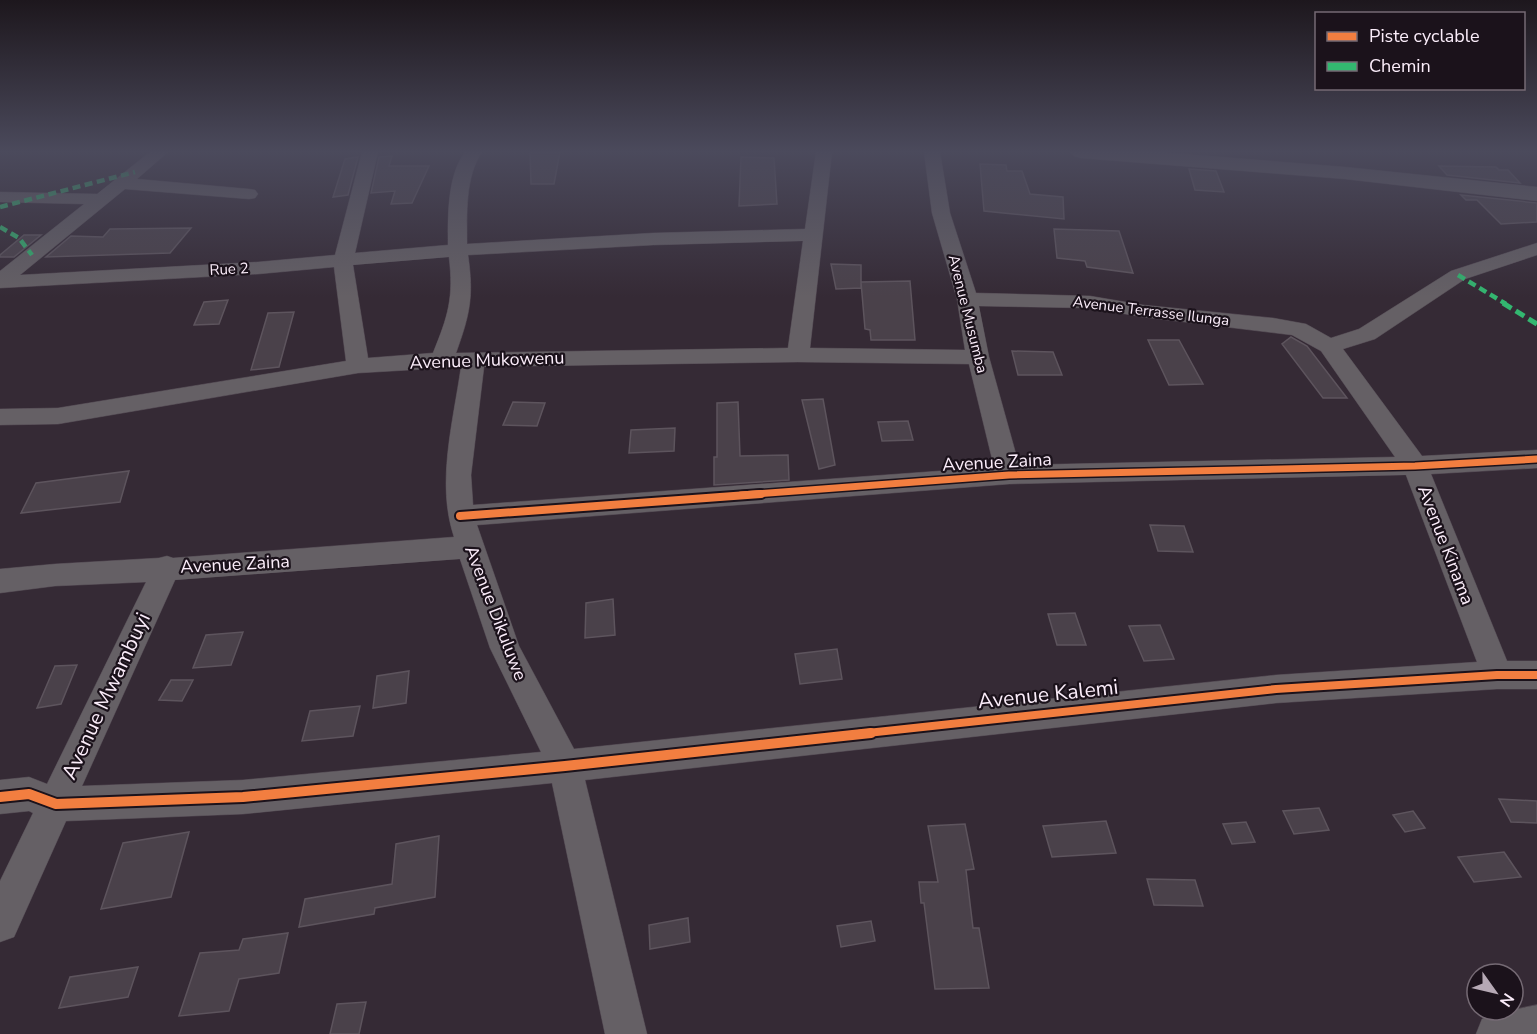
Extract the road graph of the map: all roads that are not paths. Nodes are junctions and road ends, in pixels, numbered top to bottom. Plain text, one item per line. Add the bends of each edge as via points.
1 (99, 200) edge
2 (358, 200) edge
3 (460, 200) edge
4 (817, 200) edge
5 (939, 200) edge
6 (812, 235) junction
7 (1537, 249) edge
8 (458, 250) junction
9 (343, 262) junction
10 (0, 282) edge
11 (967, 298) junction
12 (1329, 346) junction
13 (798, 356) junction
14 (978, 357) junction
15 (474, 358) junction
16 (442, 360) junction
17 (358, 366) junction
18 (0, 417) edge
19 (1537, 459) edge
20 (1415, 466) junction
21 (1009, 475) junction
22 (460, 516) junction
23 (470, 547) junction
24 (166, 567) junction
25 (0, 581) edge
26 (1497, 675) junction
27 (1537, 675) edge
28 (565, 766) junction
29 (0, 797) edge
30 (56, 804) junction
31 (0, 923) edge
32 (1537, 1026) edge
33 (623, 1034) edge
34 (1497, 1034) edge

1 - 10 street
2 - 9 street
3 - 8 street
4 - 6 street
5 - 11 street, Avenue Musumba
6 - 8 street, Rue 2
6 - 13 street
7 - 12 street via 1458,274 1367,334
8 - 9 street, Rue 2
8 - 16 street via 462,290 459,313
9 - 10 street, Rue 2
9 - 17 street
11 - 12 street, Avenue Terrasse Ilunga via 1090,302 1273,325 1298,329
11 - 14 street, Avenue Musumba
12 - 20 street, Avenue Kinama
13 - 14 street, Avenue Mukowenu
13 - 15 street, Avenue Mukowenu
14 - 21 street, Avenue Musumba
15 - 16 street, Avenue Mukowenu
15 - 22 street, Avenue Dikuluwe via 458,475
16 - 17 street, Avenue Mukowenu
17 - 18 street, Avenue Mukowenu via 58,416
19 - 20 street, Avenue Zaina
20 - 21 street, Avenue Zaina
20 - 26 street, Avenue Kinama
21 - 22 street, Avenue Zaina
22 - 23 street, Avenue Dikuluwe
23 - 24 street, Avenue Zaina via 234,566
23 - 28 street, Avenue Dikuluwe via 506,648
24 - 25 street, Avenue Zaina
24 - 30 street, Avenue Mwambuyi
26 - 27 street, Avenue Kalemi
26 - 28 street, Avenue Kalemi via 1275,689
28 - 30 street, Avenue Kalemi via 243,797
28 - 33 street, Avenue Dikuluwe
29 - 30 street via 29,794
30 - 31 street, Avenue Mwambuyi
32 - 34 street

